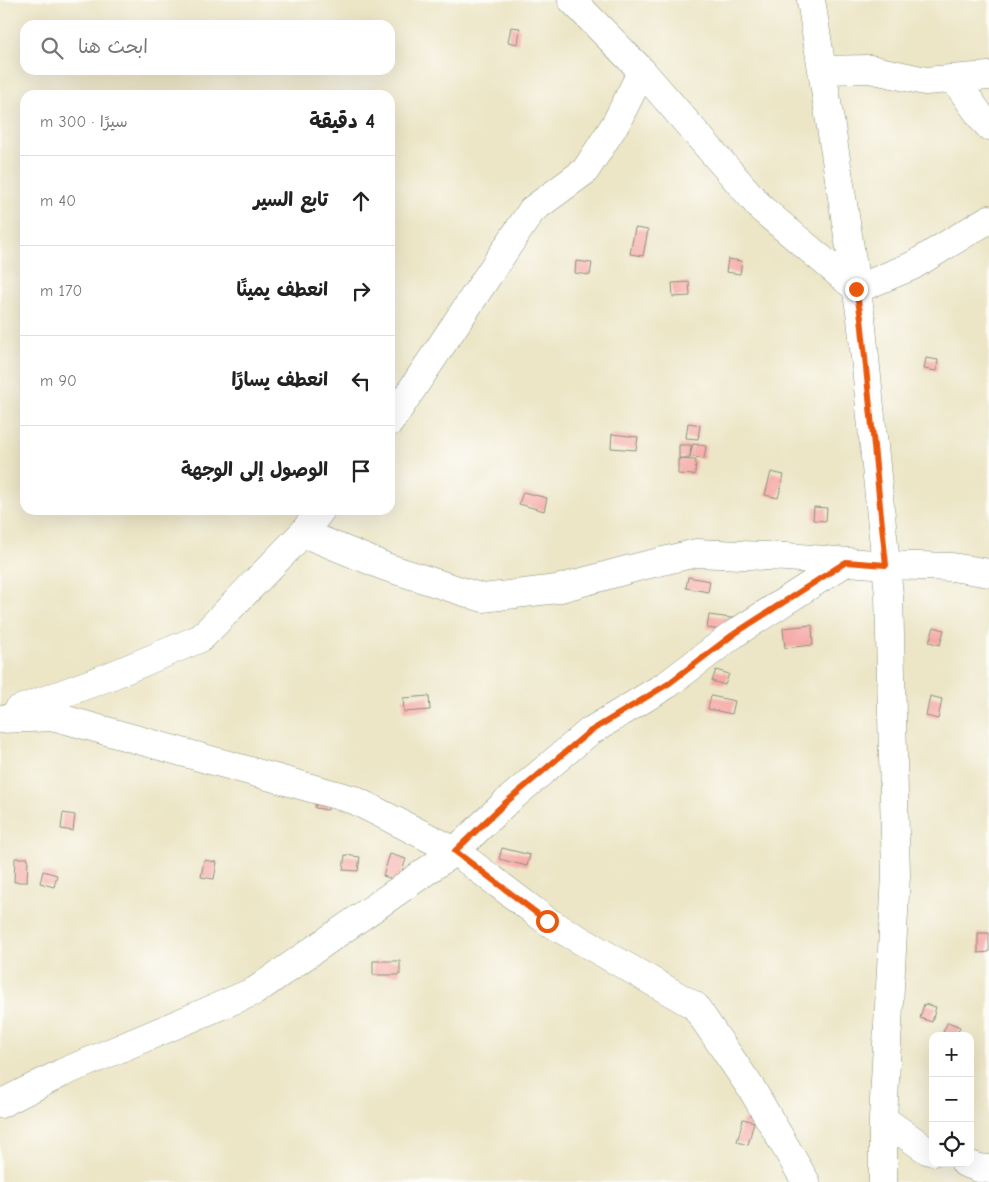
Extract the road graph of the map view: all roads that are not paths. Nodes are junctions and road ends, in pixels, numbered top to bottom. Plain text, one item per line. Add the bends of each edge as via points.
1 (572, 0) edge
2 (811, 0) edge
3 (822, 70) junction
4 (642, 71) junction
5 (989, 76) edge
6 (954, 79) junction
7 (989, 126) edge
8 (989, 219) edge
9 (856, 289) junction
10 (395, 415) edge
11 (318, 515) edge
12 (304, 533) junction
13 (846, 562) junction
14 (886, 565) junction
15 (952, 567) junction
16 (989, 574) edge
17 (989, 593) edge
18 (0, 718) edge
19 (455, 851) junction
20 (0, 1104) edge
21 (883, 1119) junction
22 (929, 1151) edge
23 (974, 1166) edge
24 (989, 1169) edge
25 (806, 1182) edge
26 (883, 1182) edge

1 - 4 street
2 - 3 street
3 - 6 street via 870,70 926,81
3 - 9 street
4 - 9 street via 762,209
4 - 10 street via 616,123 585,171 532,210
5 - 6 street
6 - 7 street
8 - 9 street via 912,266
9 - 14 street
11 - 12 street
12 - 13 street via 386,567 483,598 557,590 696,553
12 - 18 street via 201,638
13 - 14 street
13 - 19 street via 734,634 668,684 589,732 504,804
14 - 15 street
14 - 21 street via 896,875
15 - 16 street
15 - 17 street
18 - 19 street via 56,716 354,800
19 - 20 street via 255,991 62,1073
19 - 25 street via 547,921 695,1006 753,1091
21 - 22 street
21 - 26 street
23 - 24 street

